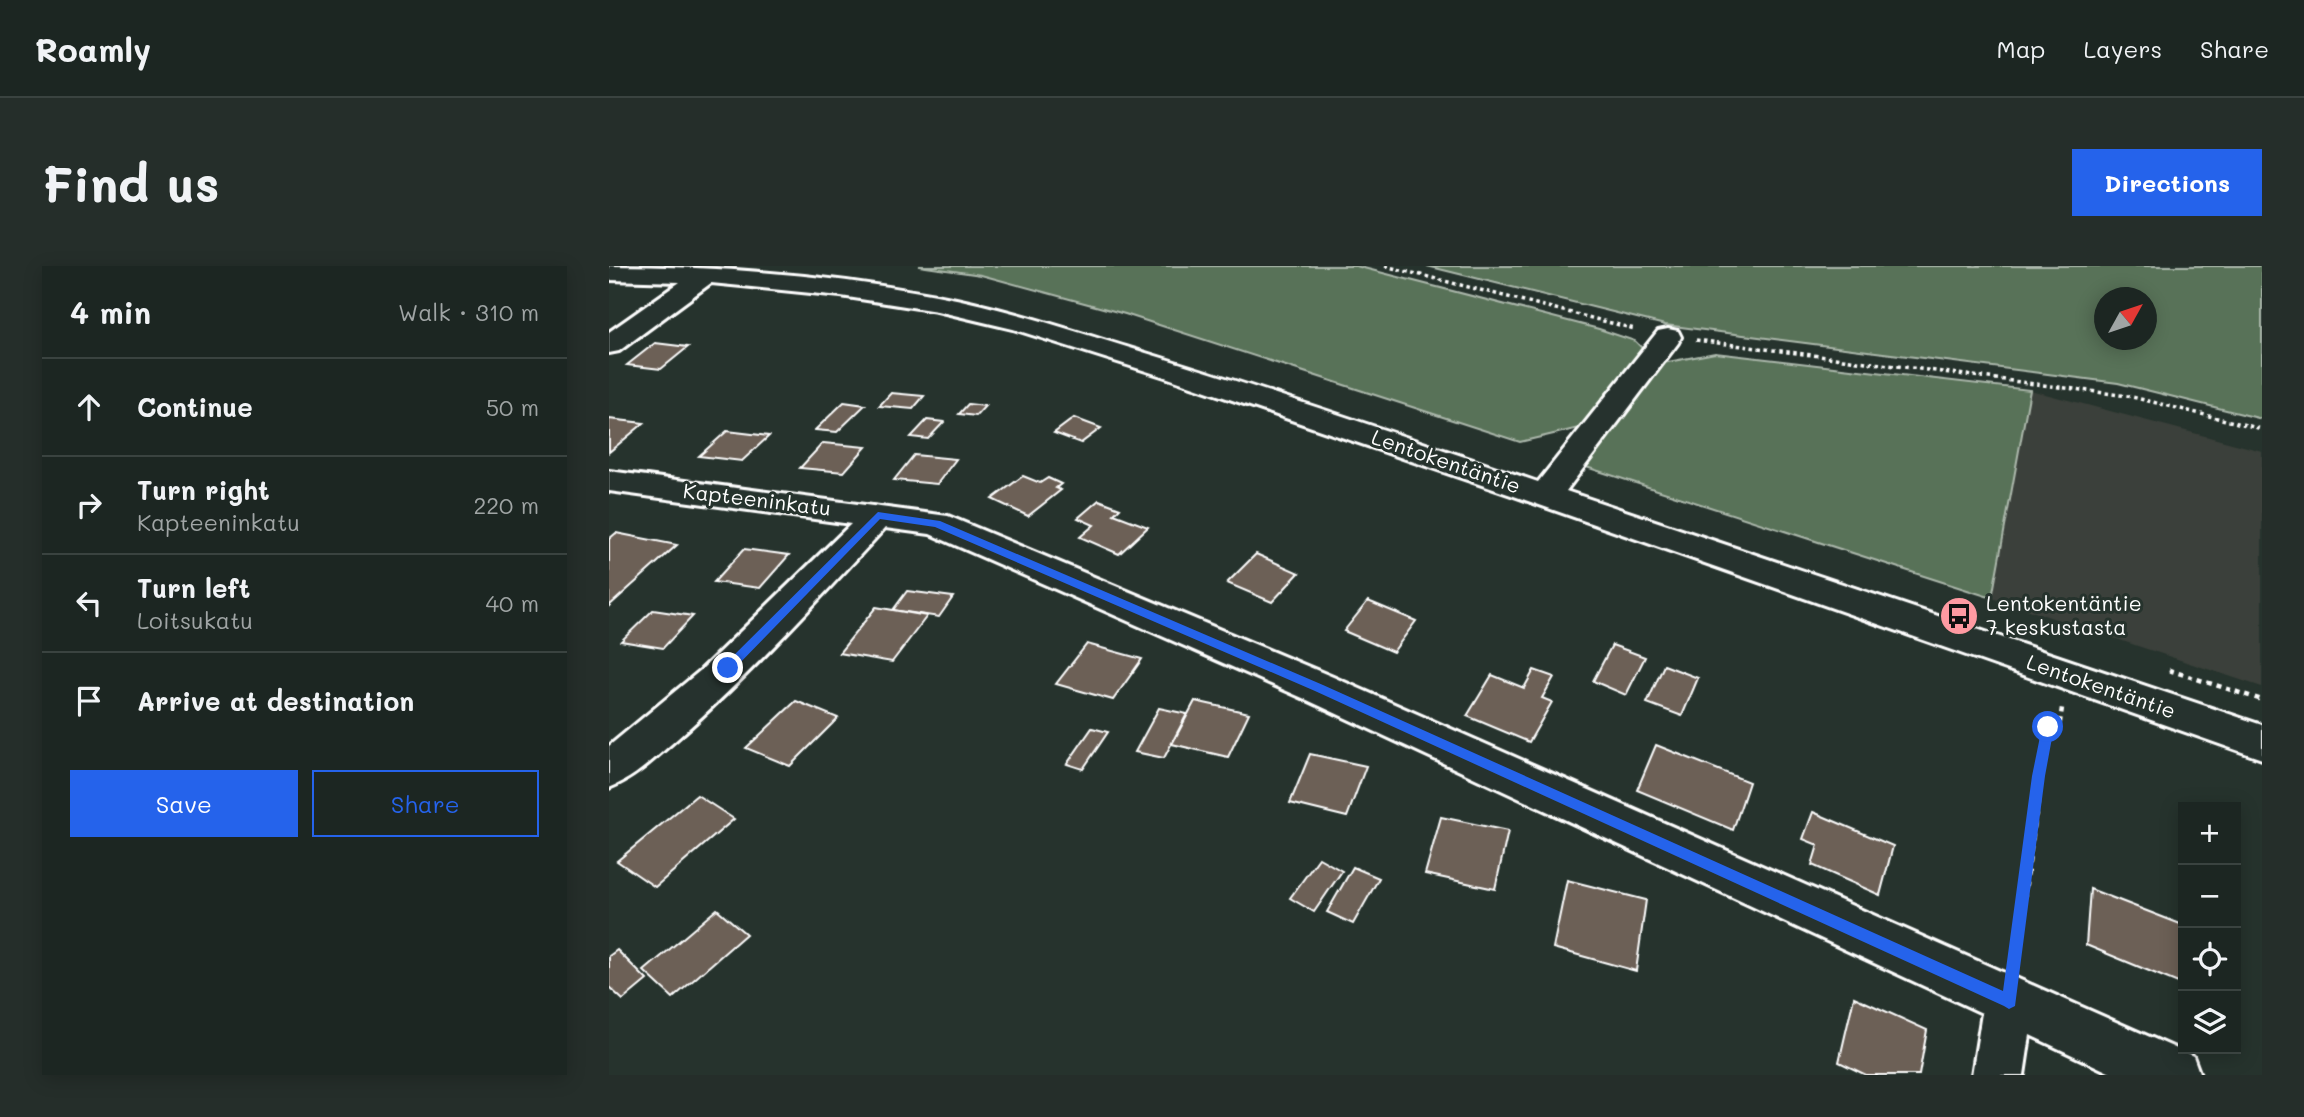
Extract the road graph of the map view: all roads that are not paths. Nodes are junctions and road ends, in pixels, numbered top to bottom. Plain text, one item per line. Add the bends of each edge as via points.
1 (609, 273) edge
2 (706, 275) junction
3 (1668, 337) road end
4 (609, 345) edge
5 (609, 481) edge
6 (1545, 496) junction
7 (878, 516) junction
8 (2262, 742) edge
9 (609, 770) edge
10 (2009, 1001) junction
11 (1997, 1075) edge
12 (2174, 1075) edge

1 - 2 street, Lentokentäntie
2 - 4 street
2 - 6 street, Lentokentäntie via 841,288 937,303 1021,323
3 - 6 street
5 - 7 street, Kapteeninkatu
6 - 8 street, Lentokentäntie
7 - 9 street via 728,668
7 - 10 street, Kapteeninkatu via 936,524 986,544 1319,688
10 - 11 street
10 - 12 street, Kapteeninkatu

